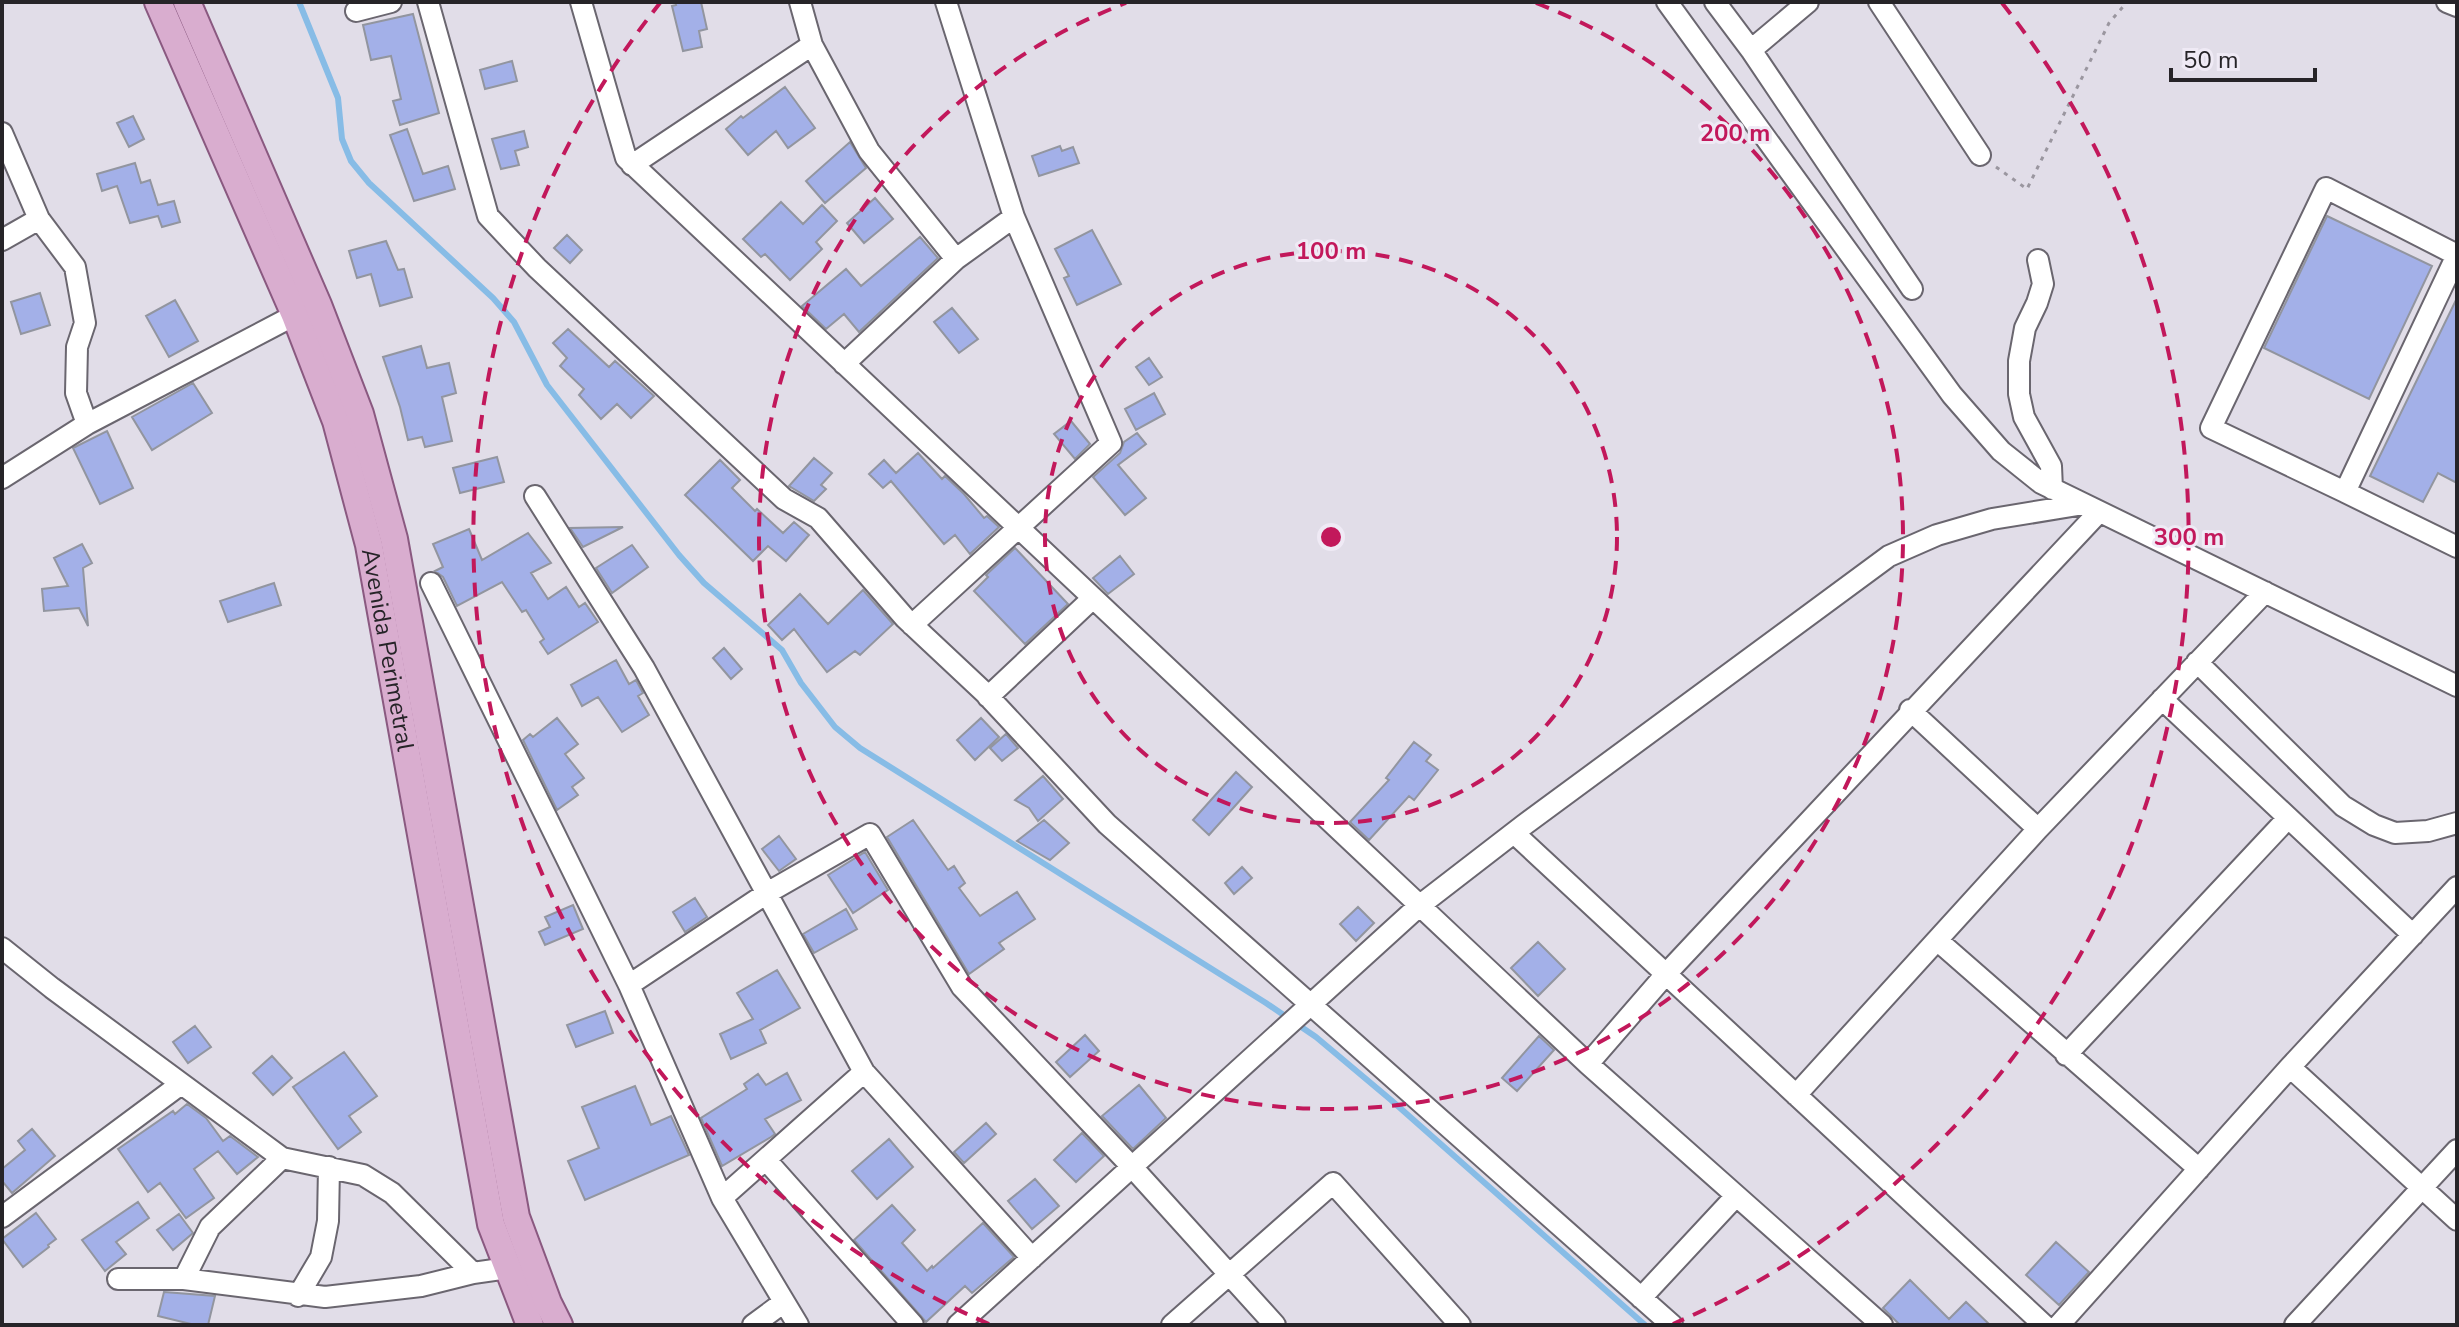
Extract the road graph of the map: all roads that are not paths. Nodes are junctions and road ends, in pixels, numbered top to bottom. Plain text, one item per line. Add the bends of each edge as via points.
1 (158, 2) edge
2 (187, 2) edge
3 (391, 2) edge
4 (428, 2) edge
5 (581, 2) edge
6 (800, 2) edge
7 (946, 2) edge
8 (1667, 2) edge
9 (1715, 2) edge
10 (1808, 2) edge
11 (1879, 2) edge
12 (2447, 2) edge
13 (2457, 6) edge
14 (356, 11) dead end
15 (812, 45) junction
16 (1751, 50) junction
17 (2, 133) edge
18 (1980, 155) road end
19 (632, 165) junction
20 (1014, 217) junction
21 (39, 219) junction
22 (2, 240) edge
23 (2457, 255) edge
24 (956, 259) junction
25 (2038, 260) dead end
26 (1912, 289) dead end
27 (295, 315) junction
28 (844, 364) junction
29 (87, 424) junction
30 (2, 478) edge
31 (2052, 489) junction
32 (2345, 492) junction
33 (535, 496) dead end
34 (2092, 508) junction
35 (1017, 527) junction
36 (2457, 547) edge
37 (431, 583) dead end
38 (2265, 592) junction
39 (1093, 598) junction
40 (912, 625) junction
41 (2197, 662) junction
42 (2457, 686) edge
43 (988, 697) junction
44 (2162, 699) junction
45 (1911, 711) junction
46 (2288, 818) junction
47 (2457, 823) edge
48 (2038, 829) junction
49 (1514, 833) junction
50 (2457, 887) edge
51 (767, 893) junction
52 (1419, 906) junction
53 (2413, 935) junction
54 (1937, 940) junction
55 (2, 948) edge
56 (1666, 974) junction
57 (629, 985) junction
58 (1297, 1018) junction
59 (2066, 1055) junction
60 (1588, 1064) junction
61 (2290, 1067) junction
62 (864, 1072) junction
63 (181, 1084) junction
64 (1796, 1095) junction
65 (2457, 1150) edge
66 (282, 1158) junction
67 (766, 1160) junction
68 (329, 1167) junction
69 (1133, 1168) junction
70 (2199, 1169) junction
71 (2422, 1188) junction
72 (1736, 1196) junction
73 (722, 1198) junction
74 (2, 1217) edge
75 (2457, 1220) edge
76 (1032, 1258) junction
77 (508, 1268) junction
78 (473, 1273) junction
79 (1228, 1274) junction
80 (118, 1279) dead end
81 (184, 1279) junction
82 (298, 1296) junction
83 (1641, 1298) junction
84 (784, 1302) junction
85 (530, 1325) edge
86 (559, 1325) edge
87 (753, 1325) edge
88 (798, 1325) edge
89 (913, 1325) edge
90 (958, 1325) edge
91 (1172, 1325) edge
92 (1275, 1325) edge
93 (1460, 1325) edge
94 (1672, 1325) edge
95 (1882, 1325) edge
96 (2044, 1325) edge
97 (2059, 1325) edge
98 (2295, 1325) edge

1 - 27 main road, Avenida Perimetral
2 - 86 main road, Avenida Perimetral via 360,414 394,539 516,1217
3 - 14 street
4 - 40 street via 488,216 784,499 818,518
5 - 19 street
6 - 15 street
7 - 20 street
8 - 31 street via 1952,395 2001,451
9 - 16 street
10 - 16 street
11 - 18 street
12 - 13 street
15 - 19 street
15 - 24 street via 869,151
16 - 26 street
17 - 21 street
19 - 28 street
20 - 24 street
20 - 35 street via 1111,443
21 - 22 street
21 - 29 street via 75,267 85,323 77,347 76,393
23 - 32 street
23 - 32 street via 2326,188 2211,428
24 - 28 street
25 - 31 street via 2043,284 2025,328 2019,394 2024,417 2051,466
27 - 29 street
27 - 77 main road, Avenida Perimetral via 336,421 369,545 491,1224
28 - 35 street
29 - 30 street
31 - 34 street
32 - 36 street
33 - 51 street via 644,668
34 - 38 street
34 - 45 street
34 - 49 street via 1992,519 1889,556
35 - 39 street
35 - 40 street
37 - 57 street
38 - 41 street
38 - 42 street
39 - 43 street
39 - 52 street
40 - 43 street
41 - 44 street
41 - 47 street via 2343,806 2395,833
43 - 58 street
44 - 46 street
44 - 48 street
45 - 48 street
45 - 56 street
46 - 53 street
46 - 59 street
48 - 54 street
49 - 52 street
49 - 56 street
50 - 53 street
51 - 57 street
51 - 62 street
51 - 69 street via 870,834 962,987
52 - 58 street
52 - 60 street
53 - 61 street
54 - 59 street
54 - 64 street
55 - 63 street
56 - 60 street
56 - 64 street
57 - 73 street
58 - 69 street
58 - 83 street
59 - 70 street
60 - 72 street
61 - 70 street
61 - 71 street
62 - 67 street
62 - 76 street
63 - 66 street
63 - 74 street
64 - 96 street
65 - 71 street
66 - 68 street
66 - 81 street via 210,1227
67 - 73 street
67 - 89 street
68 - 78 street via 363,1175 392,1193
68 - 82 street via 321,1257
69 - 76 street
69 - 79 street
70 - 97 street
71 - 75 street
71 - 98 street
72 - 83 street
72 - 95 street
73 - 84 street
76 - 90 street
77 - 78 street
77 - 85 main road, Avenida Perimetral
78 - 82 street via 421,1286
79 - 91 street
79 - 92 street
79 - 93 street via 1333,1183
80 - 81 street
81 - 82 street
83 - 94 street
84 - 87 street
84 - 88 street

